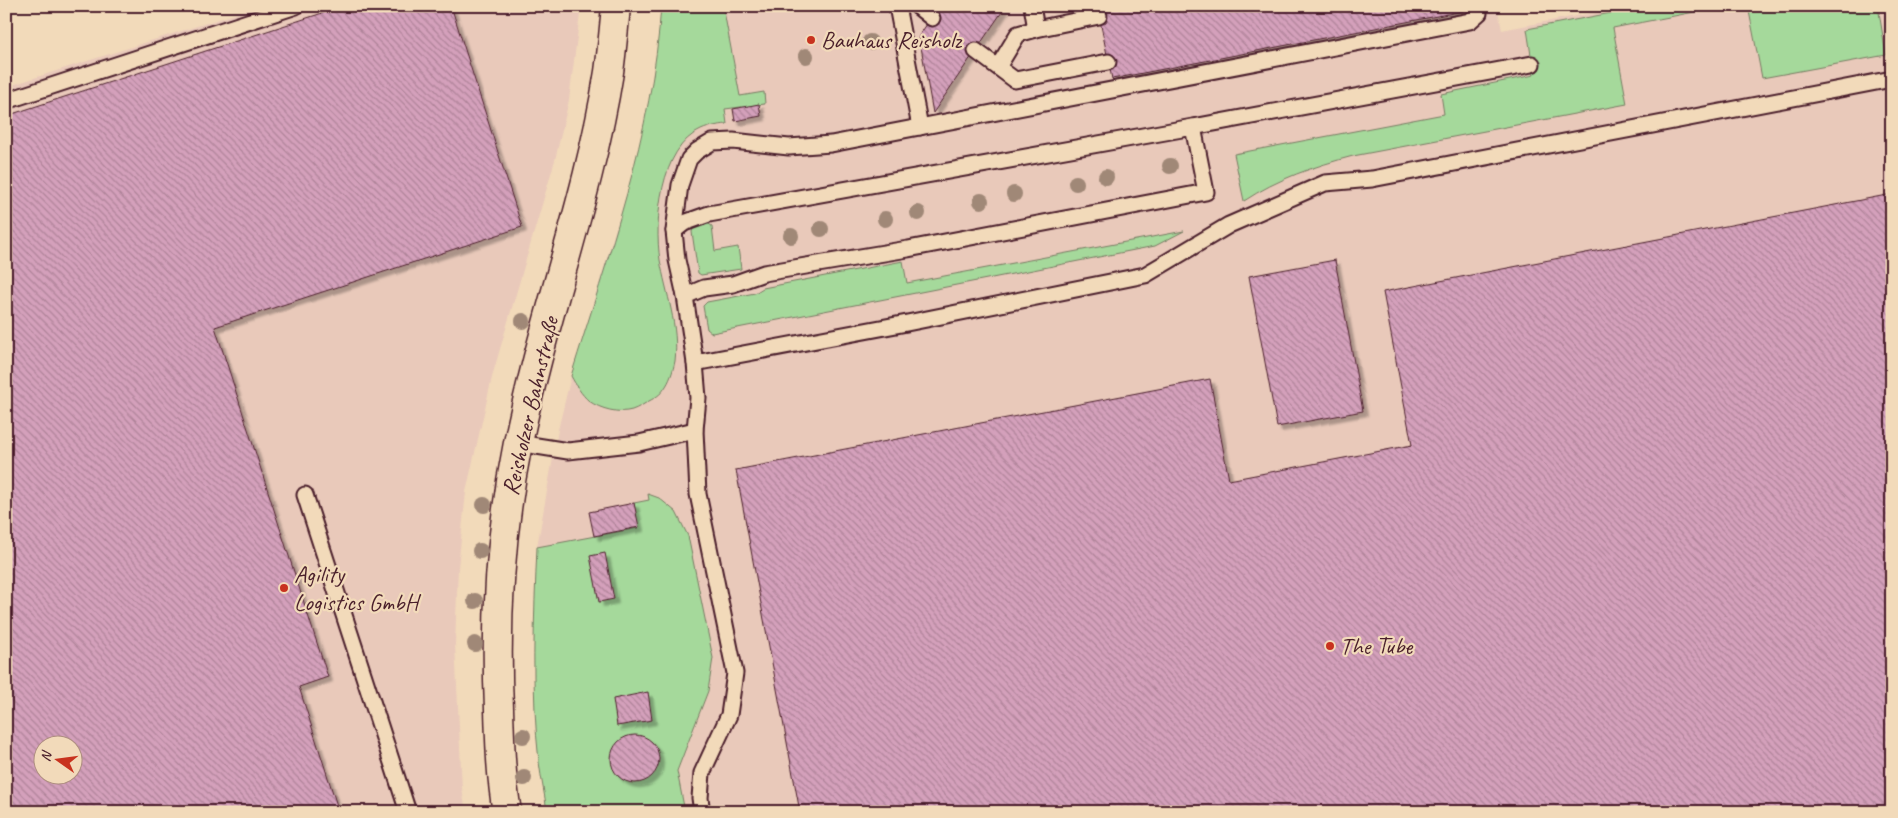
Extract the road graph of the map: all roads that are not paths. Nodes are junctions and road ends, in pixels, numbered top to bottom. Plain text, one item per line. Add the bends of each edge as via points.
1 (296, 6) edge
2 (616, 6) edge
3 (897, 6) edge
4 (916, 6) edge
5 (1032, 6) edge
6 (1478, 6) edge
7 (1099, 16) dead end
8 (932, 18) dead end
9 (1036, 29) junction
10 (976, 51) dead end
11 (1108, 62) dead end
12 (1532, 64) dead end
13 (998, 67) junction
14 (1892, 79) edge
15 (6, 101) edge
16 (920, 126) junction
17 (1193, 127) junction
18 (674, 231) junction
19 (685, 296) junction
20 (695, 363) junction
21 (695, 430) junction
22 (518, 443) junction
23 (305, 495) dead end
24 (408, 812) edge
25 (507, 812) edge
26 (702, 812) edge

1 - 15 lane
2 - 22 main road, Reisholzer Bahnstraße via 609,72 593,148
3 - 16 lane
4 - 8 lane
5 - 9 lane
6 - 16 lane via 1479,13 1470,21
7 - 9 lane
9 - 13 lane via 1018,34
10 - 13 lane
11 - 13 lane via 1015,80
12 - 17 lane
14 - 20 lane via 1372,180 1325,183 1230,225 1145,275
16 - 18 lane via 831,144 790,147 712,142 689,159 680,186
17 - 18 lane via 709,214 684,223
17 - 19 lane via 1206,192 908,249 764,272
18 - 19 lane
19 - 20 lane
20 - 21 lane via 698,398
21 - 22 lane via 639,443 568,451
21 - 26 lane via 698,494 735,673 728,716 702,773
22 - 25 main road, Reisholzer Bahnstraße via 501,559 497,648 501,778
23 - 24 lane

